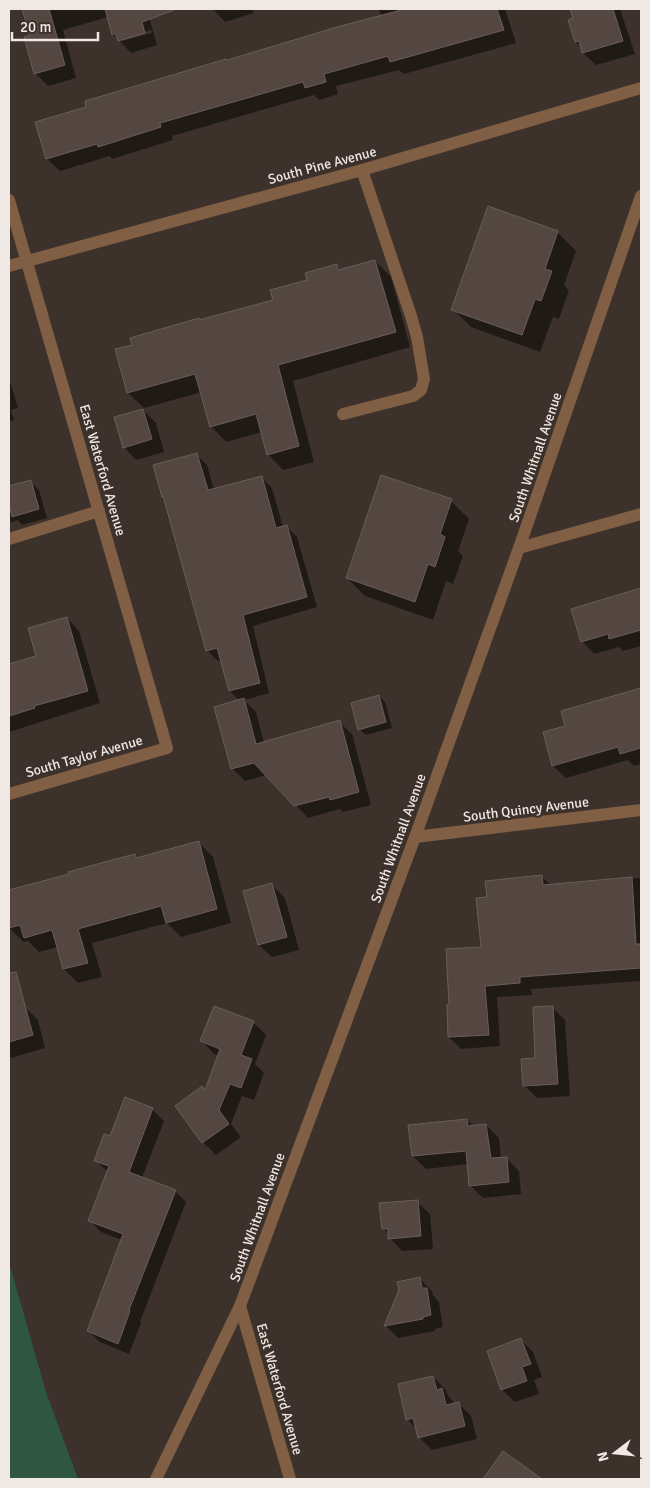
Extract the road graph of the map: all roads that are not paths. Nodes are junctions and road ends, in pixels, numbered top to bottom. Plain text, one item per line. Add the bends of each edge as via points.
1 (641, 88) edge
2 (362, 170) junction
3 (641, 196) edge
4 (9, 200) edge
5 (26, 262) junction
6 (9, 266) edge
7 (343, 414) dead end
8 (99, 511) junction
9 (641, 514) edge
10 (9, 539) edge
11 (520, 548) junction
12 (167, 748) joint
13 (9, 794) edge
14 (641, 810) edge
15 (415, 837) junction
16 (240, 1306) junction
17 (156, 1479) edge
18 (290, 1479) edge

1 - 2 street, South Pine Avenue
2 - 5 street, South Pine Avenue
2 - 7 street via 417,337 424,379 421,390 413,396
3 - 11 street, South Whitnall Avenue
4 - 5 street, East Waterford Avenue
5 - 6 street, South Pine Avenue
5 - 8 street, East Waterford Avenue
8 - 10 street
8 - 12 street, East Waterford Avenue
9 - 11 street
11 - 15 street, South Whitnall Avenue
12 - 13 street, South Taylor Avenue
14 - 15 street, South Quincy Avenue
15 - 16 street, South Whitnall Avenue
16 - 17 street, South Whitnall Avenue
16 - 18 street, East Waterford Avenue

